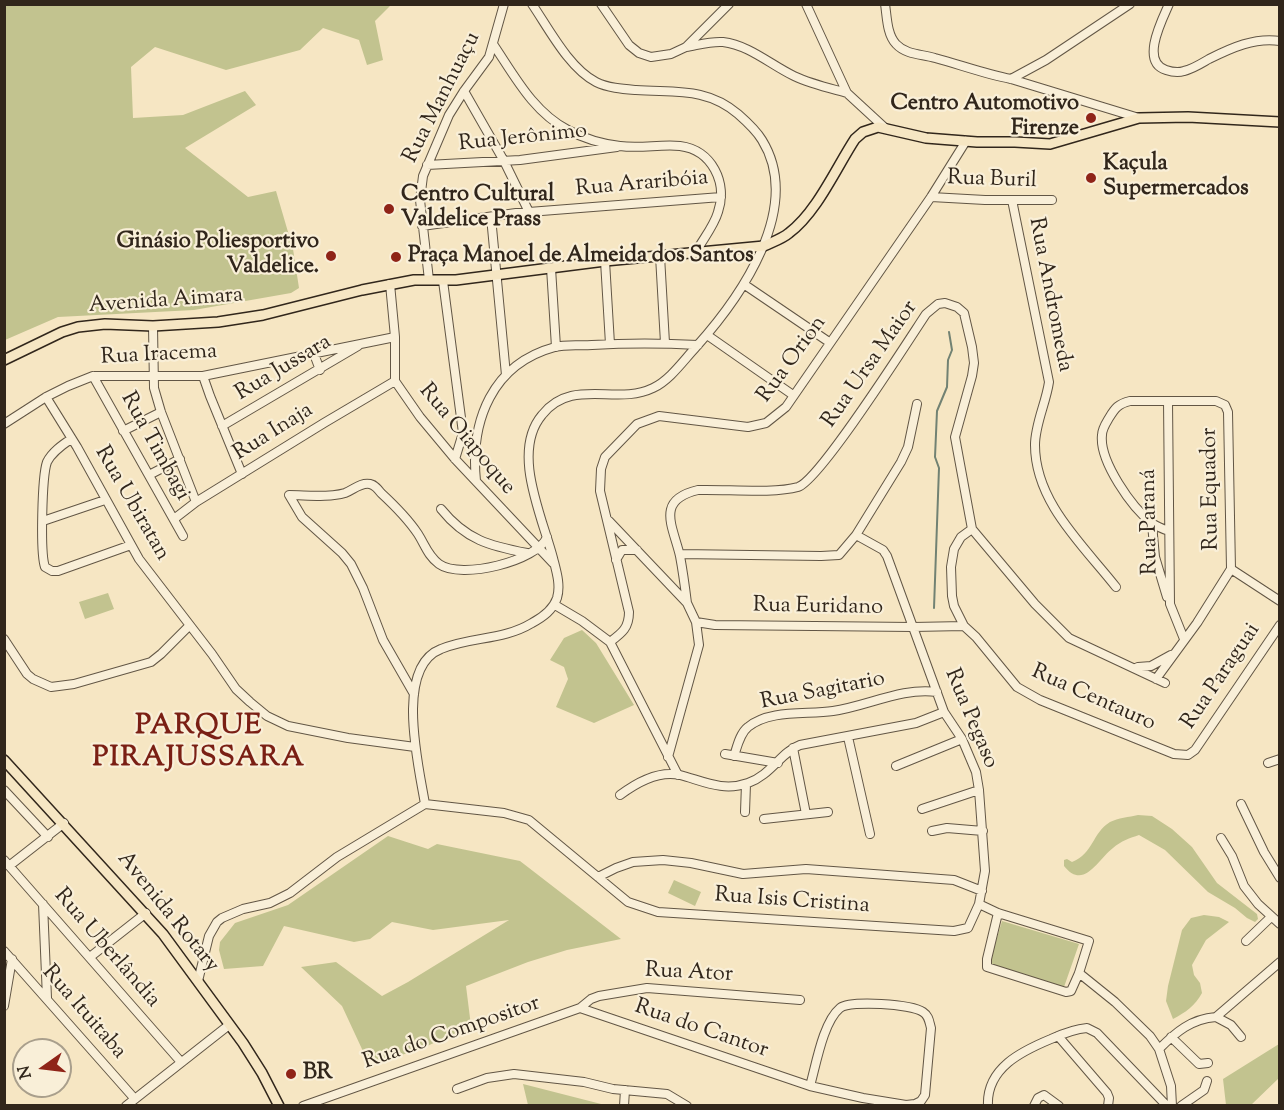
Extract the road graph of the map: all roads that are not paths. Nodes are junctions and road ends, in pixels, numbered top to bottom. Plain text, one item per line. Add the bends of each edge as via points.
1 (504, 4) edge
2 (532, 4) edge
3 (601, 4) edge
4 (729, 4) edge
5 (806, 4) edge
6 (885, 4) edge
7 (1130, 4) edge
8 (1169, 4) edge
9 (700, 31) junction
10 (1280, 41) edge
11 (716, 42) junction
12 (493, 45) junction
13 (686, 47) junction
14 (1011, 79) junction
15 (464, 91) junction
16 (848, 93) junction
17 (1139, 118) junction
18 (1280, 122) edge
19 (885, 128) junction
20 (966, 141) junction
21 (622, 147) junction
22 (504, 161) junction
23 (427, 165) junction
24 (722, 197) junction
25 (931, 197) junction
26 (1012, 200) junction
27 (1052, 200) dead end
28 (530, 212) junction
29 (490, 217) junction
30 (422, 225) junction
31 (764, 246) junction
32 (696, 252) junction
33 (660, 256) junction
34 (604, 261) junction
35 (551, 268) junction
36 (496, 275) junction
37 (429, 280) junction
38 (443, 281) junction
39 (390, 284) junction
40 (745, 285) junction
41 (153, 326) junction
42 (707, 335) junction
43 (395, 337) junction
44 (829, 342) junction
45 (363, 343) junction
46 (665, 343) junction
47 (610, 344) junction
48 (698, 345) junction
49 (556, 347) junction
50 (314, 354) junction
51 (4, 360) edge
52 (320, 370) junction
53 (506, 375) junction
54 (93, 376) junction
55 (203, 376) junction
56 (153, 377) junction
57 (395, 381) junction
58 (793, 395) junction
59 (46, 397) junction
60 (1168, 401) junction
61 (917, 404) dead end
62 (161, 412) junction
63 (4, 424) edge
64 (222, 426) junction
65 (123, 431) junction
66 (463, 433) junction
67 (476, 433) junction
68 (71, 439) junction
69 (180, 459) junction
70 (455, 459) junction
71 (242, 474) junction
72 (149, 475) junction
73 (476, 481) junction
74 (105, 500) junction
75 (196, 502) junction
76 (441, 509) dead end
77 (174, 519) junction
78 (608, 520) junction
79 (43, 521) junction
80 (1152, 524) junction
81 (972, 529) junction
82 (1169, 531) junction
83 (856, 535) junction
84 (183, 536) dead end
85 (548, 537) junction
86 (130, 545) junction
87 (539, 549) junction
88 (637, 550) junction
89 (529, 553) junction
90 (680, 555) junction
91 (616, 560) junction
92 (555, 564) junction
93 (1231, 569) junction
94 (1116, 587) dead end
95 (1280, 602) edge
96 (687, 603) junction
97 (1170, 604) junction
98 (555, 605) junction
99 (957, 615) junction
100 (696, 622) junction
101 (1280, 625) edge
102 (189, 626) junction
103 (964, 626) junction
104 (913, 627) junction
105 (939, 627) junction
106 (4, 639) edge
107 (1184, 639) junction
108 (610, 642) junction
109 (1174, 652) junction
110 (1134, 667) junction
111 (1156, 679) junction
112 (1165, 683) dead end
113 (937, 692) junction
114 (414, 694) junction
115 (944, 712) junction
116 (848, 737) junction
117 (962, 739) junction
118 (415, 747) junction
119 (793, 748) junction
120 (1195, 750) joint
121 (725, 754) dead end
122 (734, 756) junction
123 (668, 757) junction
124 (1280, 759) edge
125 (4, 760) edge
126 (778, 763) junction
127 (1268, 763) dead end
128 (896, 766) dead end
129 (678, 775) junction
130 (746, 784) junction
131 (4, 790) edge
132 (979, 790) junction
133 (620, 795) dead end
134 (426, 804) junction
135 (1241, 804) dead end
136 (922, 809) dead end
137 (745, 812) dead end
138 (828, 812) dead end
139 (806, 814) junction
140 (764, 819) dead end
141 (64, 823) junction
142 (932, 831) dead end
143 (983, 831) junction
144 (870, 834) dead end
145 (48, 837) junction
146 (1221, 838) dead end
147 (7, 863) edge
148 (598, 878) junction
149 (1280, 878) edge
150 (982, 891) junction
151 (43, 904) junction
152 (979, 904) junction
153 (146, 913) junction
154 (999, 913) junction
155 (1272, 917) junction
156 (1280, 924) edge
157 (1246, 941) dead end
158 (4, 951) edge
159 (90, 957) junction
160 (12, 959) junction
161 (1280, 962) edge
162 (1079, 974) junction
163 (198, 981) junction
164 (47, 998) junction
165 (800, 1000) dead end
166 (4, 1006) edge
167 (580, 1008) junction
168 (1216, 1017) junction
169 (229, 1025) junction
170 (1058, 1036) junction
171 (1171, 1037) junction
172 (1241, 1037) dead end
173 (1159, 1049) junction
174 (182, 1062) junction
175 (1208, 1063) dead end
176 (1207, 1081) dead end
177 (810, 1086) junction
178 (457, 1089) dead end
179 (625, 1090) junction
180 (134, 1098) junction
181 (864, 1102) edge
182 (126, 1106) edge
183 (279, 1106) edge
184 (303, 1106) edge
185 (624, 1106) edge
186 (687, 1106) edge
187 (988, 1106) edge
188 (1034, 1106) edge
189 (1059, 1106) edge
190 (1108, 1106) edge
191 (1167, 1106) edge
192 (1172, 1106) edge
193 (1181, 1106) edge

1 - 12 street, Rua Manhuaçu
2 - 31 street via 571,61 596,82 621,89 700,93 729,106 747,122 762,139 774,175 776,191
3 - 13 street via 621,35 639,53 662,56
4 - 9 street
5 - 16 street
6 - 14 street via 891,37 905,51
7 - 14 street
8 - 10 street via 1154,52 1161,68 1173,72 1184,71 1240,45
9 - 11 street
9 - 13 street
11 - 13 street
11 - 16 street via 745,48 795,76
12 - 15 street, Rua Manhuaçu via 485,65
12 - 21 street via 525,93 552,120 588,138
14 - 17 street
15 - 22 street
15 - 23 street, Rua Manhuaçu
16 - 19 street
17 - 18 main road
17 - 20 main road via 1050,144
19 - 20 main road via 926,138
19 - 31 main road via 870,129 855,139 800,222 788,234
20 - 25 street, Rua Orion
21 - 22 street, Rua Jerônimo
21 - 24 street via 663,145 694,150 713,165
22 - 23 street, Rua Jerônimo
22 - 28 street
23 - 30 street, Rua Manhuaçu via 420,188
24 - 28 street, Rua Araribóia
24 - 32 street via 718,213
25 - 26 street, Rua Buril
25 - 44 street, Rua Orion
26 - 27 street, Rua Buril
26 - 94 street, Rua Andromeda via 1048,382 1035,445 1039,468 1051,501 1069,530
28 - 29 street, Rua Araribóia
29 - 30 street, Rua Araribóia
29 - 36 street
30 - 37 street, Rua Manhuaçu
31 - 32 main road, Avenida Aimara
31 - 40 street
32 - 33 main road, Avenida Aimara
33 - 34 main road, Avenida Aimara
33 - 46 street
34 - 35 main road, Avenida Aimara
34 - 47 street
35 - 36 main road, Avenida Aimara
35 - 49 street
36 - 38 main road, Avenida Aimara
36 - 53 street
37 - 38 main road, Avenida Aimara
37 - 39 main road, Avenida Aimara
38 - 66 street
39 - 41 main road, Avenida Aimara via 262,315
39 - 43 street, Rua Oiapoque
40 - 42 street
40 - 44 street
41 - 51 main road, Avenida Aimara via 78,327
41 - 56 street
42 - 48 street
42 - 58 street
43 - 45 street, Rua Iracema
43 - 57 street, Rua Oiapoque
44 - 58 street, Rua Orion
45 - 50 street, Rua Iracema
45 - 52 street, Rua Jussara
46 - 47 street
46 - 48 street
47 - 49 street
48 - 85 street via 656,387 636,394 570,395 543,413 532,429 529,465
49 - 53 street
50 - 52 street
50 - 55 street, Rua Iracema
52 - 64 street, Rua Jussara
53 - 67 street via 488,400
54 - 56 street, Rua Iracema
54 - 59 street, Rua Iracema
54 - 65 street, Rua Timbagi
55 - 56 street, Rua Iracema
55 - 64 street
56 - 62 street
57 - 70 street, Rua Oiapoque
57 - 71 street, Rua Inaja
58 - 78 street, Rua Orion via 775,417 759,425 659,416 637,424 605,457 601,469 600,490
59 - 63 street, Rua Iracema
59 - 68 street, Rua Ubiratan
60 - 80 street, Rua Equador via 1120,404 1101,436 1114,478
60 - 82 street, Rua Paraná
60 - 93 street, Rua Equador via 1216,401 1225,405 1228,412
61 - 83 street via 908,447
62 - 65 street
62 - 69 street
64 - 71 street
65 - 72 street, Rua Timbagi
66 - 67 street
66 - 70 street
67 - 73 street
68 - 74 street, Rua Ubiratan
68 - 79 street via 47,463
69 - 72 street
69 - 75 street
70 - 73 street, Rua Oiapoque
71 - 75 street, Rua Inaja
72 - 77 street, Rua Timbagi
73 - 87 street, Rua Oiapoque
74 - 79 street
74 - 86 street, Rua Ubiratan
75 - 77 street, Rua Inaja
76 - 89 street via 480,541
77 - 84 street, Rua Timbagi
78 - 88 street
78 - 91 street, Rua Orion
79 - 86 street via 44,562 52,571
80 - 82 street, Rua Equador
80 - 97 street via 1155,556
81 - 90 street, Rua Ursa Maior via 955,437 972,376 972,347 964,313 945,303 926,314 821,466 804,484 784,489 698,490 676,499 669,518
81 - 99 street via 954,549 952,596
81 - 110 street, Rua Ursa Maior via 1069,638
82 - 97 street, Rua Paraná
83 - 90 street via 839,555 833,556
83 - 104 street, Rua Pegaso via 887,556
85 - 87 street
85 - 92 street
86 - 102 street, Rua Ubiratan
87 - 89 street
87 - 92 street, Rua Oiapoque
88 - 91 street via 622,550
88 - 96 street
89 - 114 street via 494,567 449,569 432,557 407,521 375,486 364,484 333,495 289,495 302,517 351,564 383,640
90 - 96 street, Rua Ursa Maior
91 - 108 street, Rua Orion via 629,622 624,632
92 - 98 street via 559,584
93 - 95 street
93 - 107 street
96 - 100 street
97 - 107 street, Rua Paraná
98 - 108 street
98 - 114 street via 506,635 442,648 431,654 422,665
99 - 103 street, Rua Centauro
99 - 105 street
100 - 104 street, Rua Euridano
100 - 123 street via 699,645
101 - 120 street, Rua Paraguai
102 - 106 street via 151,662 57,687 27,674
102 - 118 street, Rua Ubiratan via 236,689 267,716 288,726
103 - 105 street, Rua Euridano
103 - 120 street, Rua Centauro via 1027,694 1174,754 1188,755
104 - 105 street, Rua Euridano
104 - 113 street, Rua Pegaso
107 - 109 street
108 - 123 street
109 - 110 street via 1151,666
109 - 111 street
110 - 111 street, Rua Ursa Maior
111 - 112 street, Rua Ursa Maior
113 - 115 street, Rua Pegaso
113 - 122 street, Rua Sagitario via 908,692 833,711 766,718 747,727
114 - 118 street
115 - 116 street via 929,720
115 - 117 street, Rua Pegaso
116 - 119 street
116 - 144 street
117 - 128 street
117 - 132 street, Rua Pegaso
118 - 134 street
119 - 126 street
119 - 139 street
121 - 122 street
122 - 126 street
123 - 129 street
124 - 127 street
125 - 141 main road, Avenida Rotary
126 - 130 street
129 - 130 street via 713,786
129 - 133 street via 643,780
130 - 137 street
131 - 145 street
132 - 136 street
132 - 143 street, Rua Pegaso
134 - 148 street via 518,815
134 - 163 street via 337,857 290,893 222,918 209,936
135 - 149 street
138 - 139 street
139 - 140 street
141 - 145 street
141 - 153 main road, Avenida Rotary
142 - 143 street
143 - 150 street, Rua Pegaso
145 - 147 street
146 - 155 street via 1244,886
147 - 151 street, Rua Uberlândia
148 - 150 street via 633,862 663,860 744,874 806,869 954,880
148 - 152 street, Rua Isis Cristina via 628,902 658,912 954,931 968,928
150 - 152 street, Rua Pegaso
151 - 159 street, Rua Uberlândia
151 - 164 street
152 - 154 street
153 - 159 street
153 - 163 main road, Avenida Rotary
154 - 162 street via 1089,941
154 - 162 street via 987,967 1066,992 1071,991
155 - 156 street
155 - 157 street
158 - 160 street, Rua Ituitaba
159 - 174 street, Rua Uberlândia
160 - 164 street, Rua Ituitaba
160 - 166 street
161 - 168 street
162 - 173 street via 1140,1024
163 - 169 main road, Avenida Rotary
164 - 180 street, Rua Ituitaba
165 - 167 street, Rua Ator via 647,988 599,996
167 - 177 street, Rua do Cantor
167 - 184 street, Rua do Compositor
168 - 171 street via 1188,1024
168 - 172 street via 1231,1025
169 - 174 street
169 - 183 main road, Avenida Rotary
170 - 187 street via 1030,1047 1008,1062 993,1080
170 - 190 street via 1107,1093
170 - 191 street via 1092,1029
171 - 173 street
171 - 175 street via 1199,1064
173 - 192 street via 1171,1086
174 - 180 street
176 - 193 street via 1204,1090
177 - 181 street, Rua do Cantor
177 - 181 street, Rua do Cantor via 827,1028 841,1008 866,1003 925,1013 931,1028 925,1095 921,1101 906,1105
178 - 179 street via 487,1078 514,1074
179 - 185 street
179 - 186 street via 667,1094
180 - 182 street
188 - 189 street via 1044,1095

